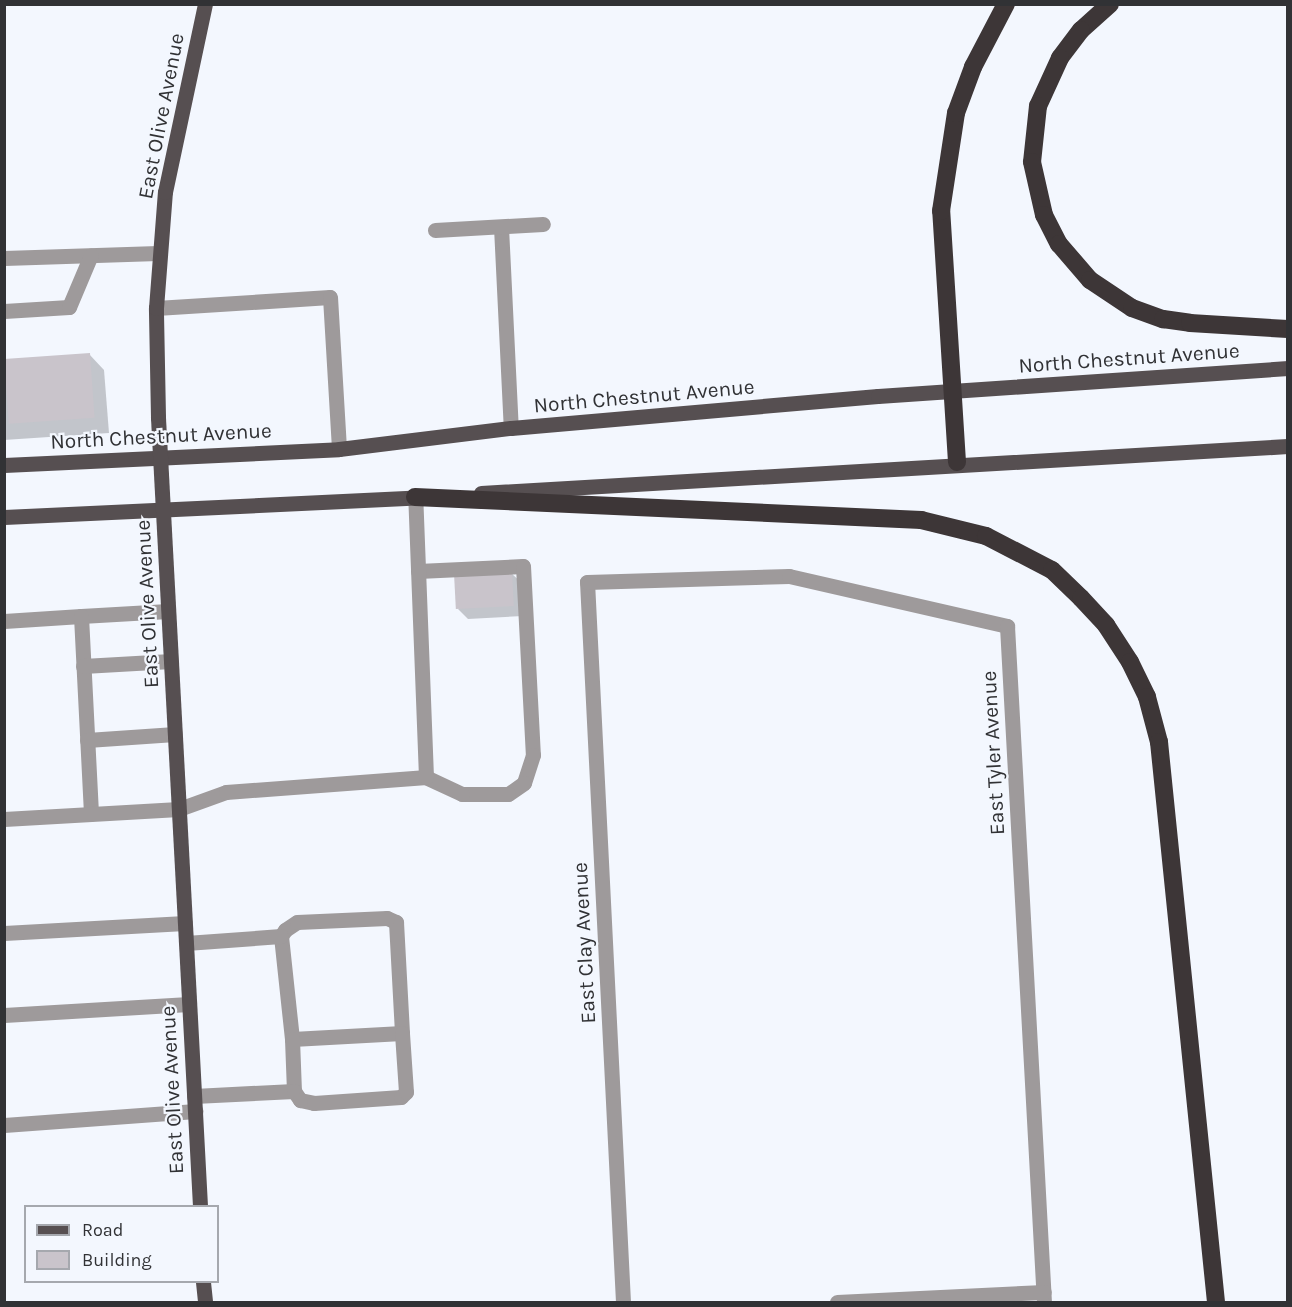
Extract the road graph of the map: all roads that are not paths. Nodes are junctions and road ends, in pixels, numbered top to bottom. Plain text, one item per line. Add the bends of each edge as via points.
1 (205, 4) edge
2 (1006, 4) edge
3 (1110, 4) edge
4 (543, 225) dead end
5 (501, 227) junction
6 (435, 230) dead end
7 (158, 253) junction
8 (91, 255) junction
9 (4, 258) edge
10 (156, 309) junction
11 (4, 311) edge
12 (1287, 329) edge
13 (1287, 368) edge
14 (951, 390) junction
15 (510, 428) junction
16 (1287, 446) edge
17 (339, 449) junction
18 (161, 457) junction
19 (957, 462) junction
20 (4, 465) edge
21 (415, 498) junction
22 (164, 511) junction
23 (4, 517) edge
24 (418, 571) junction
25 (587, 582) joint
26 (168, 611) junction
27 (81, 616) junction
28 (4, 621) edge
29 (171, 662) junction
30 (83, 666) junction
31 (175, 734) junction
32 (87, 740) junction
33 (426, 777) junction
34 (179, 808) junction
35 (92, 814) junction
36 (4, 819) edge
37 (185, 923) junction
38 (4, 933) edge
39 (281, 936) junction
40 (186, 943) junction
41 (189, 1004) junction
42 (4, 1015) edge
43 (402, 1033) junction
44 (292, 1039) junction
45 (294, 1091) junction
46 (194, 1104) junction
47 (4, 1125) edge
48 (200, 1205) edge
49 (204, 1283) edge
50 (1044, 1297) edge
51 (205, 1302) edge
52 (623, 1302) edge
53 (837, 1302) edge
54 (1216, 1302) edge

1 - 7 main road, East Olive Avenue via 174,136
2 - 14 highway via 963,94 944,178 941,249
3 - 12 highway via 1081,30 1060,58 1038,106 1032,162 1044,215 1054,234 1073,264 1132,308 1190,323
4 - 5 street
5 - 6 street
5 - 15 street
7 - 8 street
7 - 10 main road, East Olive Avenue
8 - 9 street
8 - 11 street via 69,307
10 - 17 street via 330,297
10 - 18 main road, East Olive Avenue
13 - 14 main road, North Chestnut Avenue
14 - 15 main road, North Chestnut Avenue
14 - 19 highway
15 - 17 main road, North Chestnut Avenue
16 - 19 main road
17 - 18 main road, North Chestnut Avenue
18 - 20 main road, North Chestnut Avenue
18 - 22 main road, East Olive Avenue
19 - 21 main road
21 - 22 main road
21 - 24 street
21 - 54 highway via 921,520 986,536 1052,570 1081,598 1130,662 1147,697 1159,741
22 - 23 main road
22 - 26 main road, East Olive Avenue
24 - 33 street
24 - 33 street via 523,566 533,755 524,783 508,794 462,794
25 - 50 street, East Tyler Avenue via 789,576 1007,626
25 - 52 street, East Clay Avenue
26 - 27 street
26 - 29 main road, East Olive Avenue
27 - 28 street
27 - 30 street
29 - 30 street
29 - 31 main road, East Olive Avenue
30 - 32 street
31 - 32 street
31 - 34 main road, East Olive Avenue
32 - 35 street
33 - 34 street via 225,792
34 - 35 street
34 - 37 main road, East Olive Avenue
35 - 36 street
37 - 38 street
37 - 40 main road, East Olive Avenue
39 - 40 street
39 - 43 street via 289,924 297,922 387,918 396,922
39 - 44 street
40 - 41 main road, East Olive Avenue
41 - 42 street
41 - 46 main road, East Olive Avenue
43 - 44 street
43 - 45 street via 406,1092 401,1097 314,1103 300,1100
44 - 45 street
45 - 46 street
46 - 47 street
46 - 48 main road, East Olive Avenue
49 - 51 main road
50 - 53 street

